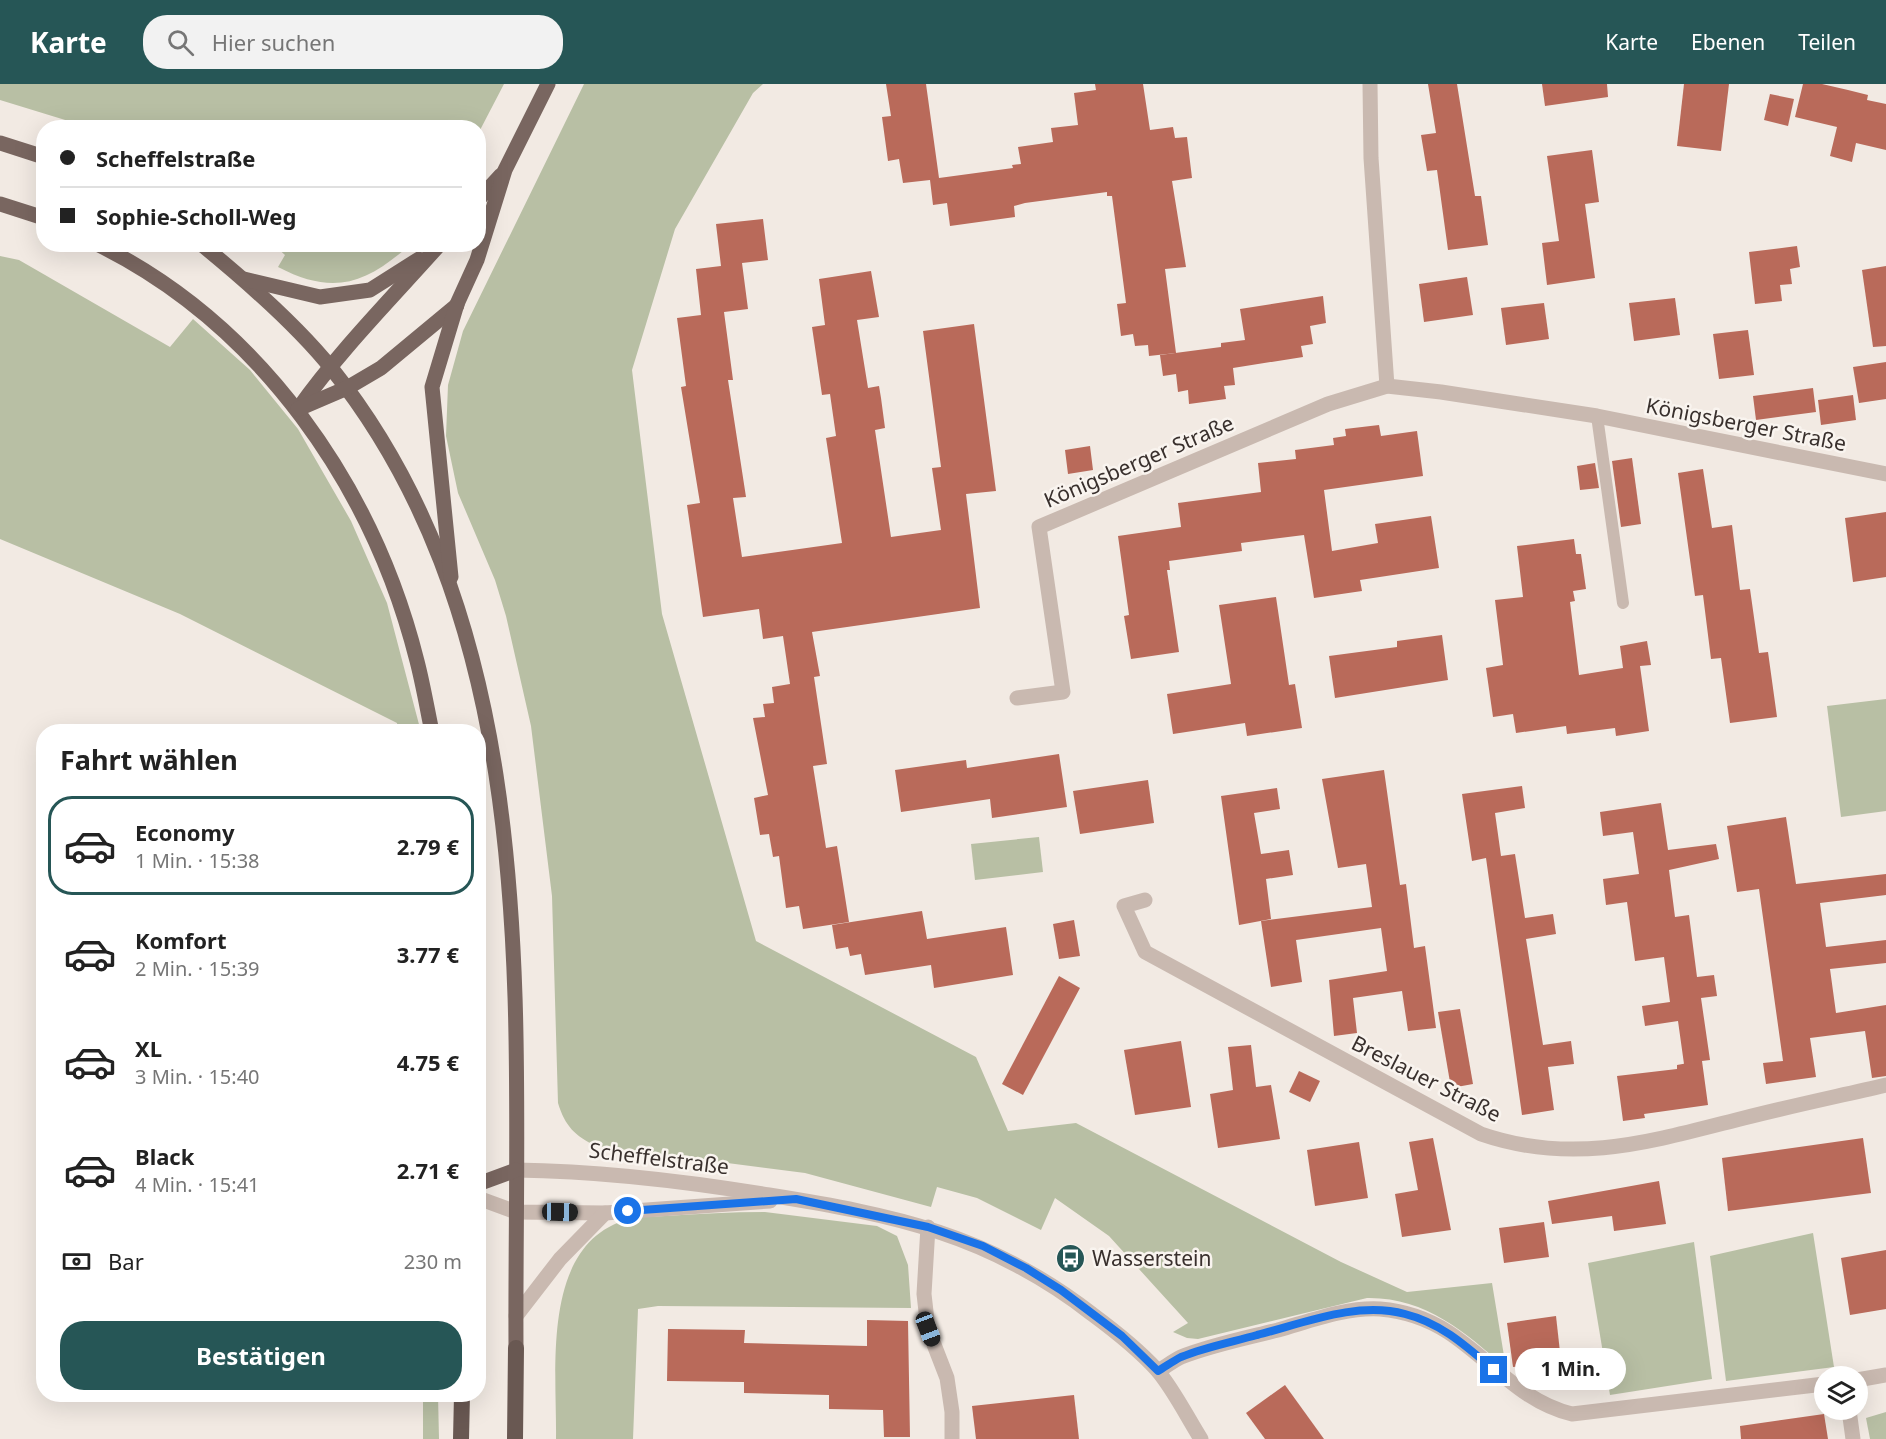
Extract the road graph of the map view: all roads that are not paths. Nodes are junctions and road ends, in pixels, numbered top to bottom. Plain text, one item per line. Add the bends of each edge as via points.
1 (548, 84) edge
2 (1370, 84) edge
3 (0, 142) edge
4 (36, 154) edge
5 (505, 170) junction
6 (486, 191) edge
7 (0, 204) edge
8 (36, 216) edge
9 (486, 231) edge
10 (113, 252) edge
11 (211, 252) edge
12 (430, 252) edge
13 (433, 252) edge
14 (479, 252) edge
15 (244, 279) junction
16 (458, 304) junction
17 (329, 365) junction
18 (1387, 386) junction
19 (347, 388) junction
20 (298, 409) junction
21 (1597, 416) junction
22 (1886, 474) edge
23 (453, 591) junction
24 (1623, 603) dead end
25 (1017, 698) dead end
26 (430, 724) edge
27 (1145, 900) dead end
28 (1886, 1085) edge
29 (516, 1170) junction
30 (486, 1181) edge
31 (796, 1199) junction
32 (486, 1201) edge
33 (516, 1212) junction
34 (604, 1213) junction
35 (928, 1227) junction
36 (516, 1316) junction
37 (516, 1348) joint
38 (1158, 1371) junction
39 (1886, 1375) edge
40 (1868, 1378) edge
41 (1814, 1385) edge
42 (462, 1402) edge
43 (1850, 1420) edge
44 (462, 1439) edge
45 (515, 1439) edge
46 (952, 1439) edge
47 (1201, 1439) edge
48 (1853, 1439) edge

1 - 5 main road
2 - 18 street via 1371,158
3 - 4 main road
5 - 6 main road
5 - 9 main road
7 - 8 main road
10 - 20 main road via 209,318 261,366
11 - 15 main road
12 - 15 main road via 370,290 320,297
13 - 17 main road
14 - 16 main road
15 - 17 main road
16 - 19 main road via 381,368
16 - 23 main road via 432,387
17 - 19 main road
17 - 20 main road
18 - 21 street, Königsberger Straße
18 - 25 street, Königsberger Straße via 1328,404 1039,527 1063,692
19 - 20 main road
19 - 23 main road via 410,492
20 - 26 main road via 348,487 386,569 417,659
21 - 22 street, Königsberger Straße
21 - 24 lane
23 - 29 main road via 491,742 504,830 513,949
27 - 28 street, Breslauer Straße via 1125,906 1145,952 1481,1134 1505,1142 1552,1150 1630,1146
29 - 30 main road
29 - 31 street, Scheffelstraße via 676,1179
29 - 33 main road
31 - 34 street, Scheffelstraße
31 - 35 street, Scheffelstraße
32 - 33 street, Scheffelstraße
33 - 34 street, Scheffelstraße
33 - 36 main road
34 - 36 street via 560,1259
35 - 38 street, Scheffelstraße via 983,1246 1026,1268 1113,1330
35 - 46 street via 924,1294 928,1329 947,1378
36 - 37 main road
37 - 45 highway
38 - 41 street via 1180,1358 1230,1342 1348,1311 1379,1309 1431,1322 1530,1397 1553,1410 1572,1414
38 - 47 street, Scheffelstraße
39 - 40 street
42 - 44 highway
43 - 48 street

